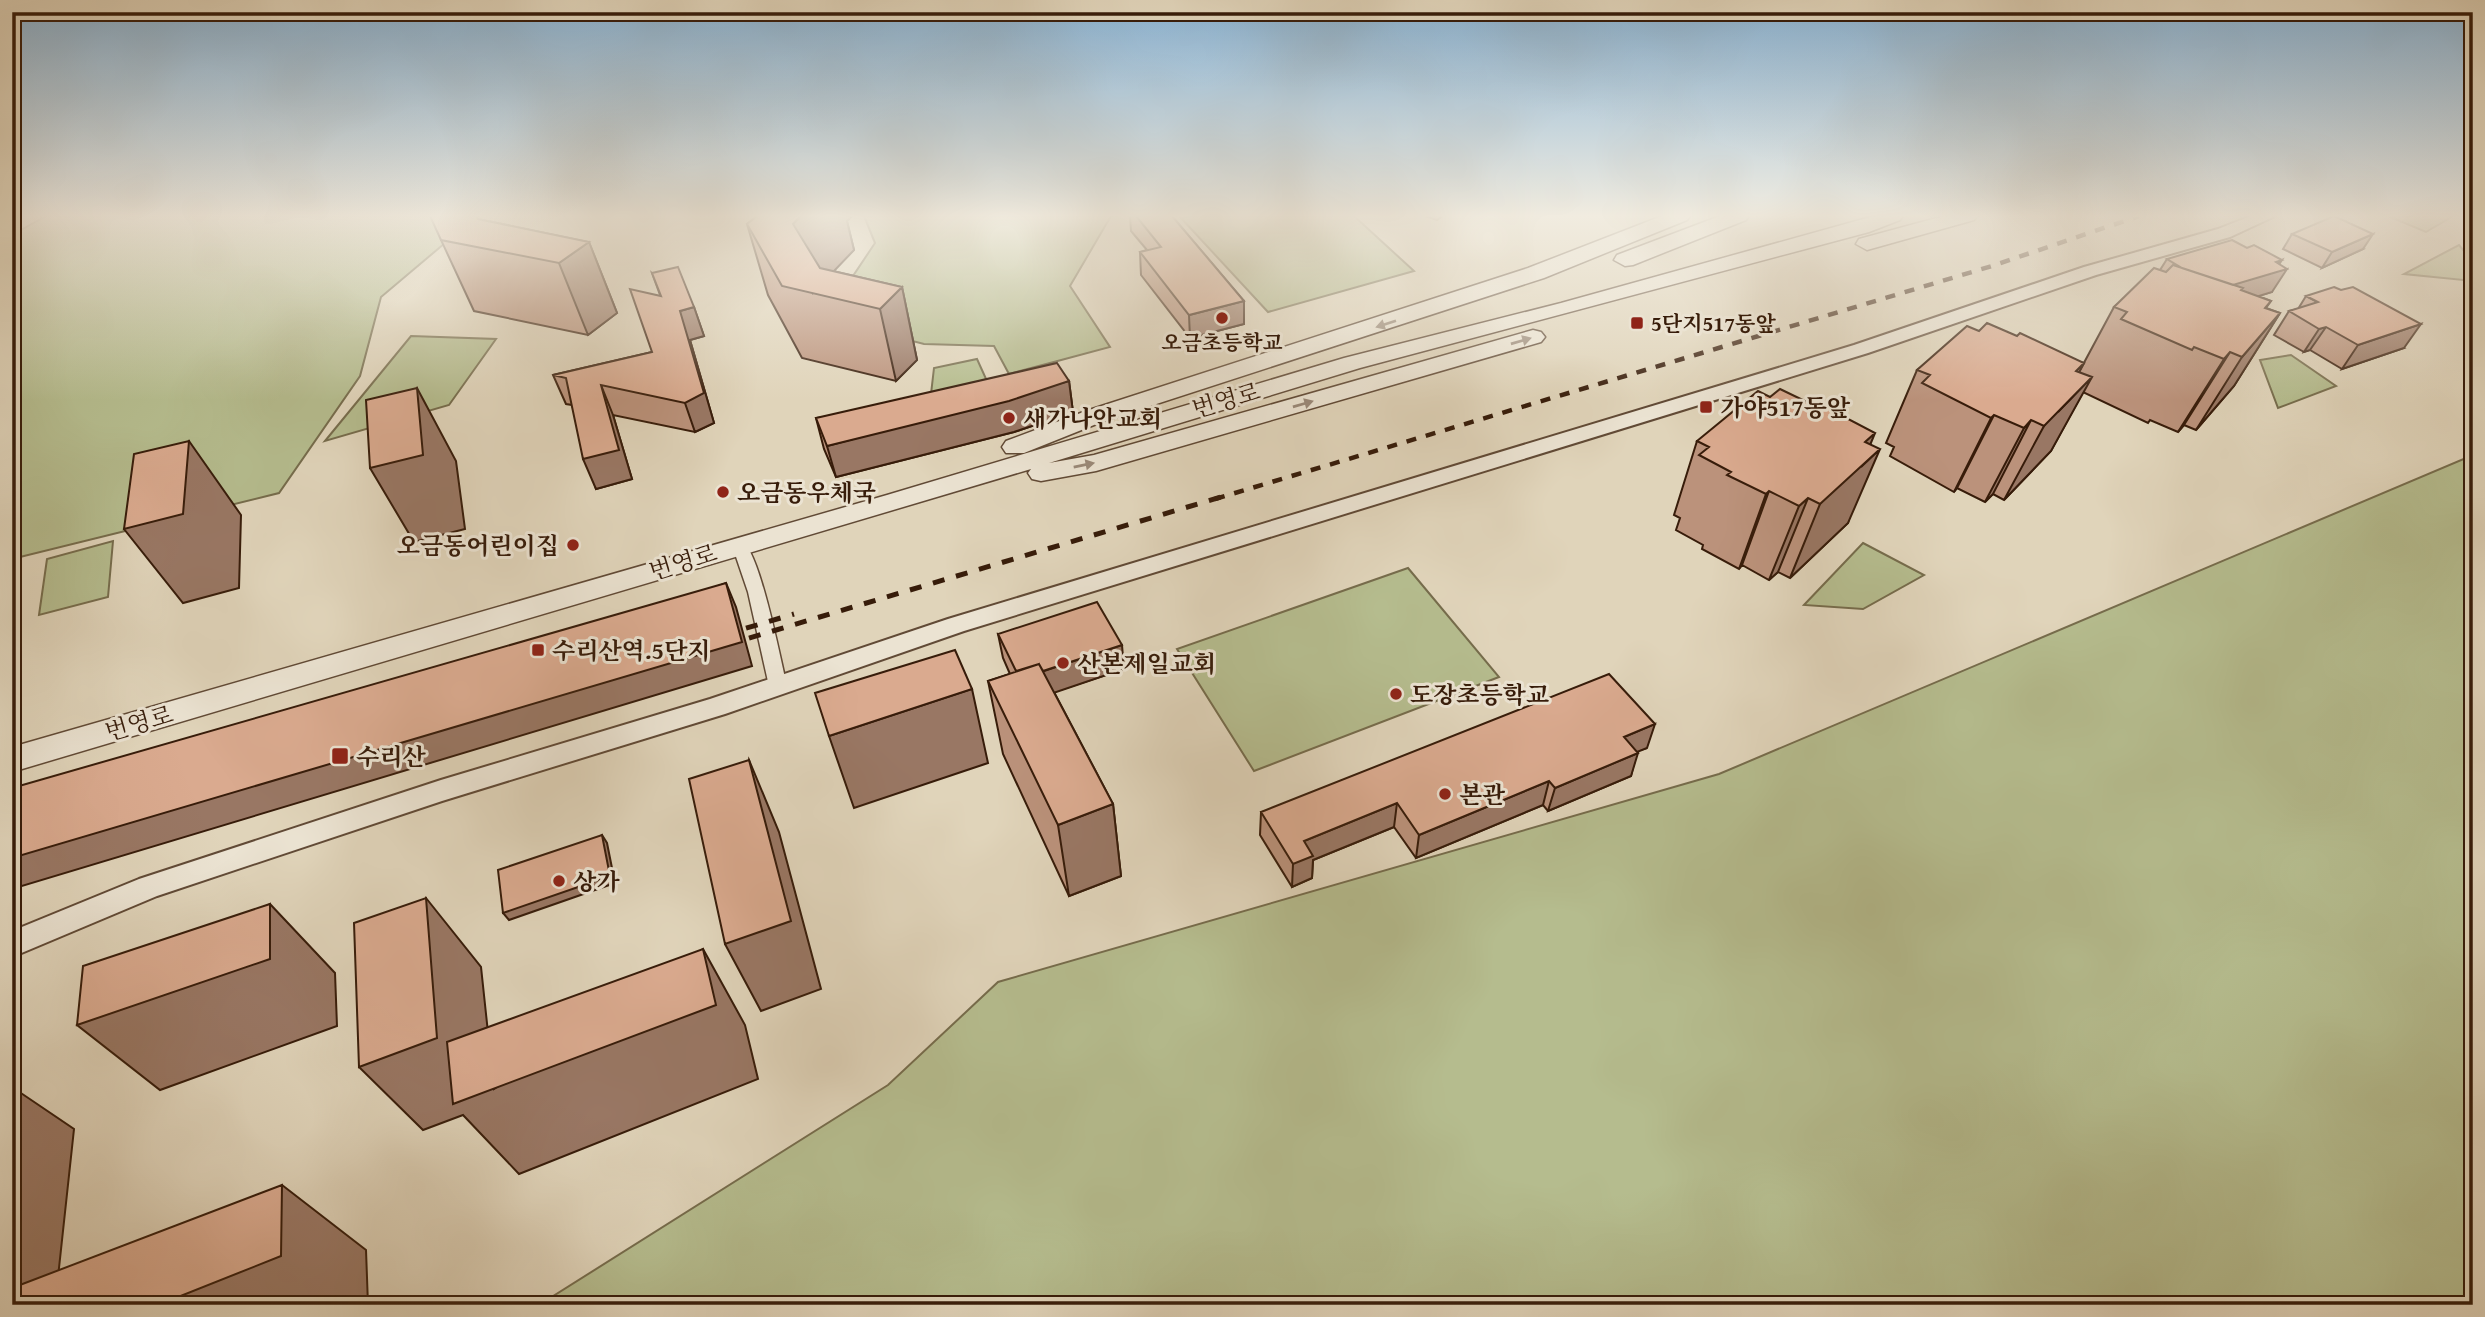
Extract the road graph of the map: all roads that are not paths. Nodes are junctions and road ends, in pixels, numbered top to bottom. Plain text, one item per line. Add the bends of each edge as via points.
1 (1522, 277) edge
2 (1577, 277) edge
3 (1680, 277) edge
4 (1750, 277) edge
5 (2071, 277) edge
6 (1352, 363) junction
7 (896, 501) junction
8 (740, 545) junction
9 (778, 686) junction
10 (12, 760) edge
11 (12, 944) edge

1 -> 7 street via 1037,437
2 - 6 street, 번영로
3 - 6 street, 번영로
7 -> 4 street via 1096,463
5 - 9 street via 1764,379 956,625
6 - 7 street, 번영로
7 - 8 street, 번영로
8 - 9 street
8 - 10 street, 번영로
9 - 11 street via 149,887

